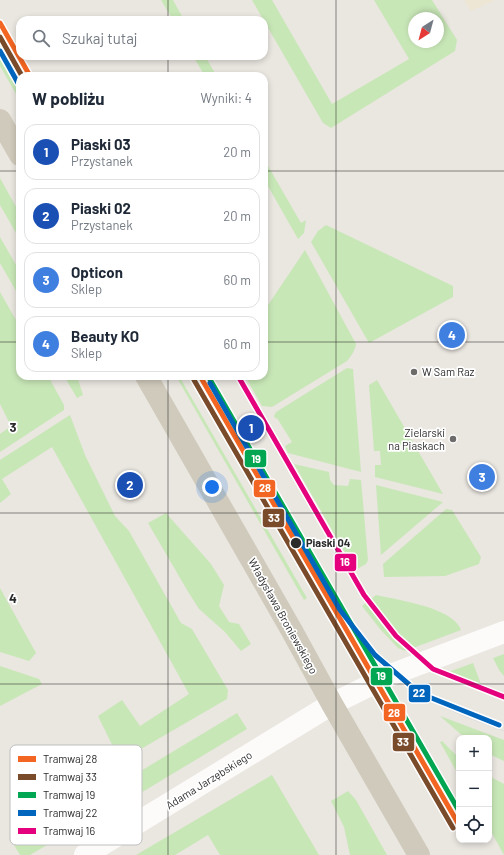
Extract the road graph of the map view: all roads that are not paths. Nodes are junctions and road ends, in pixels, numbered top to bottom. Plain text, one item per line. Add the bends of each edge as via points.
1 (0, 120) edge
2 (16, 148) edge
3 (148, 380) edge
4 (504, 632) edge
5 (332, 704) junction
6 (142, 820) edge
7 (101, 845) edge
8 (85, 855) edge
9 (419, 855) edge

1 - 2 main road
3 - 5 main road, Władysława Broniewskiego
4 - 5 street, Adama Jarzębskiego via 405,670
5 - 6 street, Adama Jarzębskiego
5 - 9 main road, Władysława Broniewskiego
7 - 8 street, Adama Jarzębskiego

